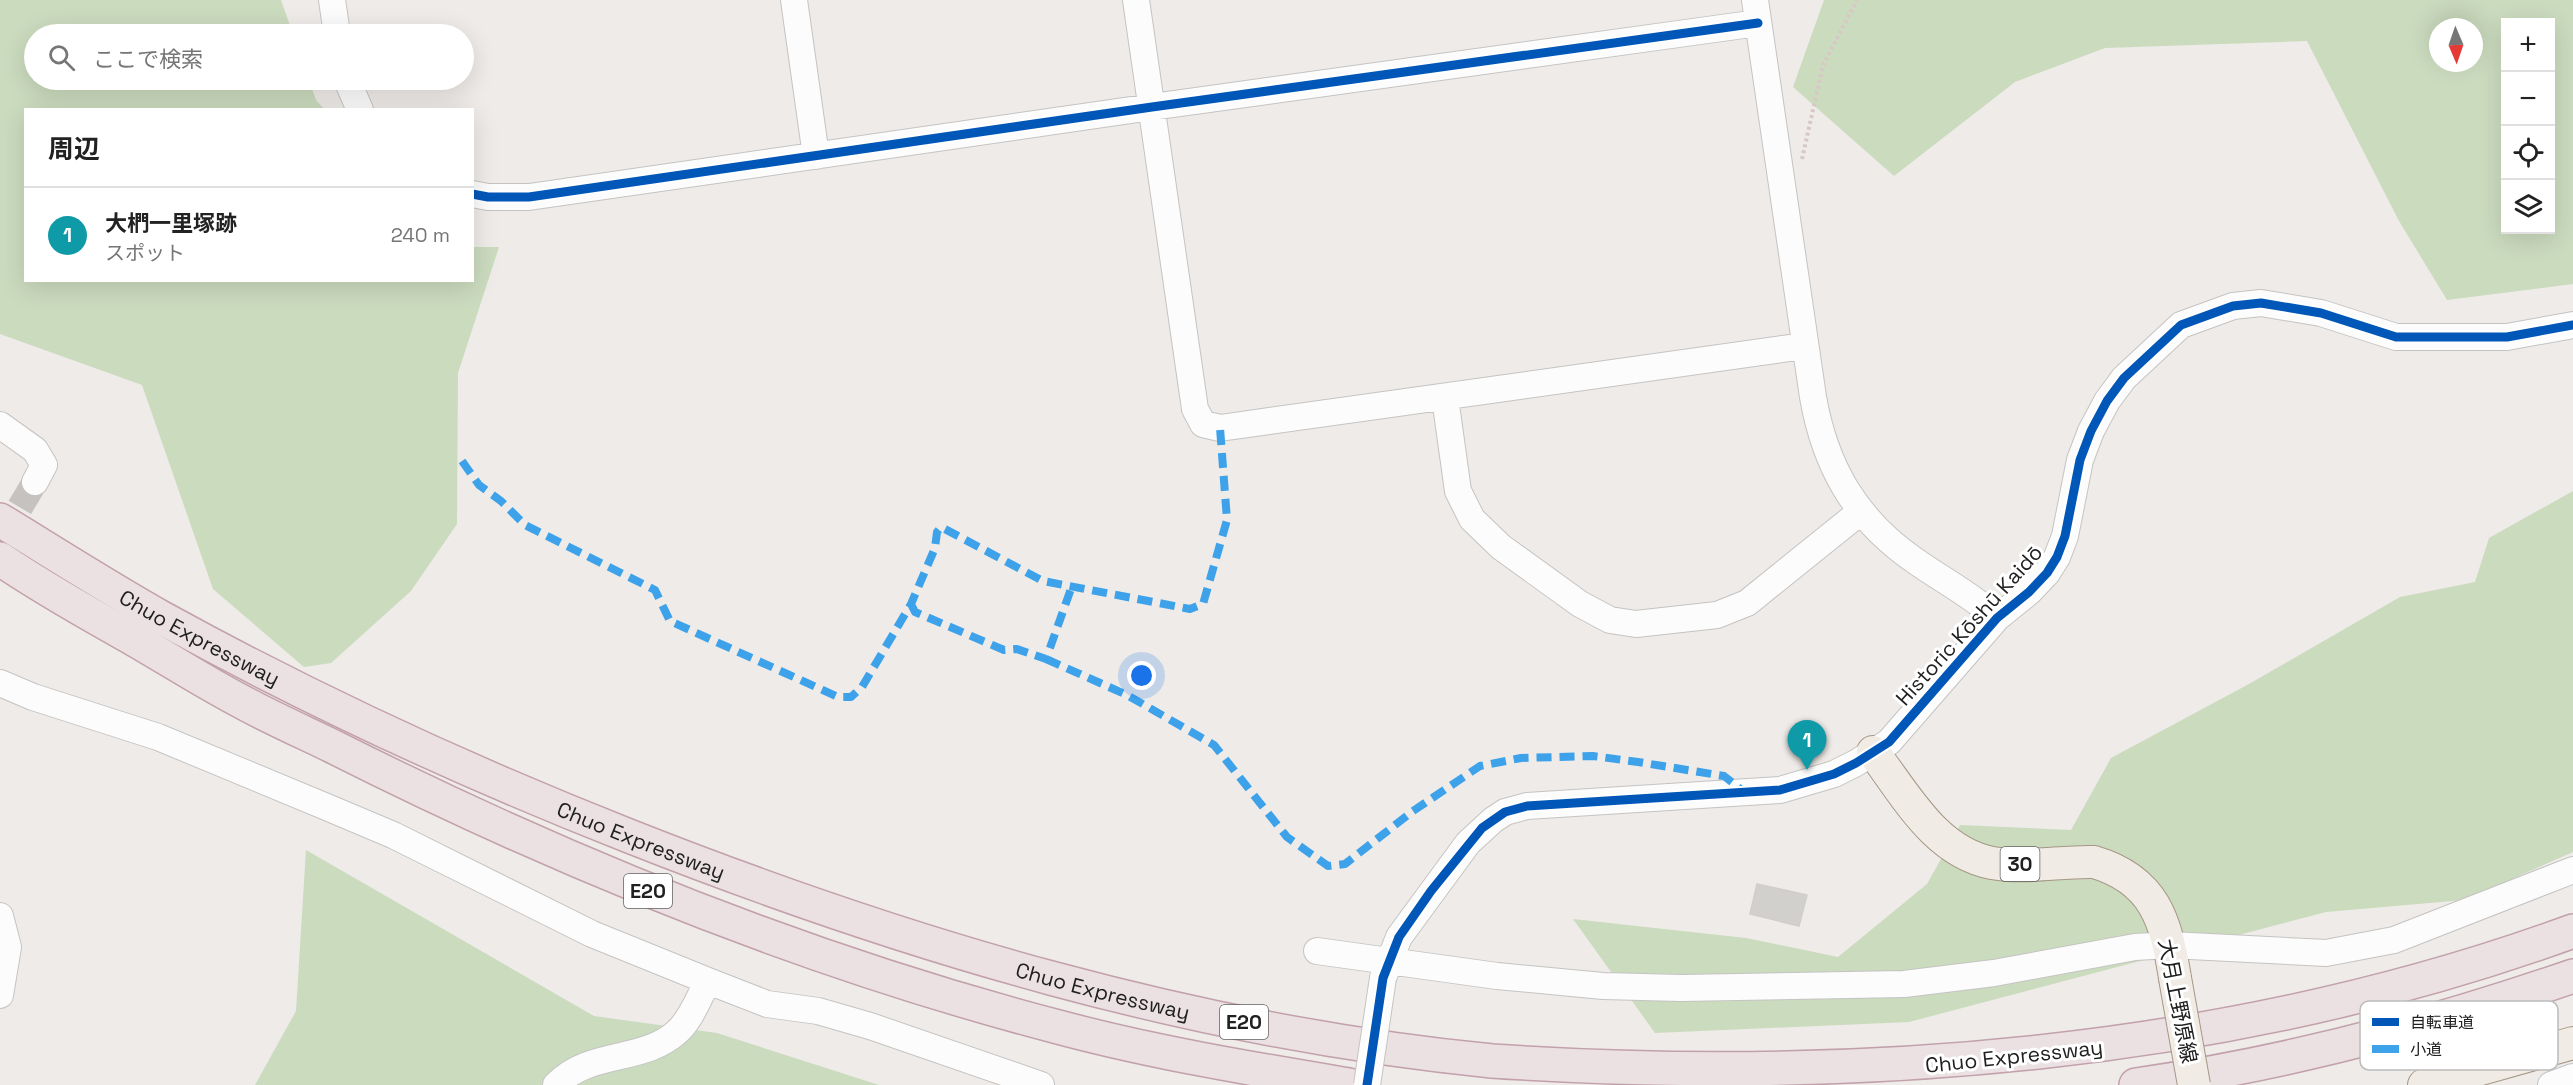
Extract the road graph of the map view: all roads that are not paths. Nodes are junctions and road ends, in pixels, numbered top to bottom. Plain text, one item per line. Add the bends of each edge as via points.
1 (332, 0) edge
2 (794, 0) edge
3 (1137, 0) edge
4 (1756, 12) edge
5 (336, 24) edge
6 (351, 90) edge
7 (1152, 107) junction
8 (359, 108) edge
9 (816, 156) junction
10 (474, 194) edge
11 (2573, 324) edge
12 (1804, 346) junction
13 (1445, 398) junction
14 (0, 425) edge
15 (36, 482) tunnel mouth
16 (1860, 512) junction
17 (0, 520) edge
18 (0, 559) edge
19 (1997, 618) junction
20 (0, 683) edge
21 (1874, 752) junction
22 (2573, 870) edge
23 (0, 916) edge
24 (2573, 931) edge
25 (2170, 945) junction
26 (1317, 951) dead end
27 (1386, 970) junction
28 (2573, 976) edge
29 (708, 981) junction
30 (0, 995) edge
31 (2493, 1001) edge
32 (2360, 1039) edge
33 (2573, 1043) edge
34 (2558, 1047) edge
35 (2477, 1070) edge
36 (2573, 1077) edge
37 (556, 1085) edge
38 (1041, 1085) edge
39 (1349, 1085) edge
40 (1367, 1085) edge
41 (2136, 1085) edge
42 (2194, 1085) edge
43 (2424, 1085) edge
44 (2551, 1085) edge

1 - 5 street
2 - 9 street
3 - 7 street
4 - 7 street
4 - 12 street
6 - 8 street
7 - 9 street
7 - 13 street via 1195,409 1203,424 1220,428
9 - 10 street via 529,197
11 - 19 street, Historic Kōshū Kaidō via 2507,337 2396,337 2321,313 2261,303 2233,306 2181,325 2124,378 2107,401 2080,460 2057,557 2029,592
12 - 13 street
12 - 16 street via 1823,442 1832,466
13 - 16 street via 1458,491 1472,519 1501,547 1580,604 1610,620 1636,624 1717,615 1747,603
14 - 15 street via 35,450 44,465
16 - 19 street via 1887,540
17 - 24 highway, Chuo Expressway / E20 via 157,615 352,715 529,795 766,889 893,933 1064,981 1193,1012 1388,1048 1490,1061 1691,1073 1804,1073 2004,1059 2162,1038 2286,1015 2407,984
18 - 39 highway, Chuo Expressway / E20 via 245,704 436,798 648,891 755,933 863,971 1065,1030
19 - 21 street, Historic Kōshū Kaidō via 1894,736
20 - 29 street via 158,737 329,808 393,835 592,934
21 - 25 main road, 大月上野原線 / 30 via 1929,826 1957,850 1994,863 2094,862 2108,866 2147,892
21 - 27 street, Historic Kōshū Kaidō via 1834,774 1780,790 1527,806 1505,812 1482,828 1431,891 1399,937
22 - 25 street via 2394,940 2350,950 2300,952
23 - 30 street via 8,947
25 - 27 street via 2135,947 1994,973 1904,984 1603,986
25 - 42 main road, 大月上野原線 / 30, bridge
26 - 27 street
27 - 40 street, Historic Kōshū Kaidō, bridge
28 - 31 highway
29 - 37 street via 679,1030 667,1041 584,1065
29 - 38 street via 767,1004 818,1011 870,1026
32 - 41 highway via 2296,1056
33 - 34 main road
35 - 43 main road
36 - 44 street

